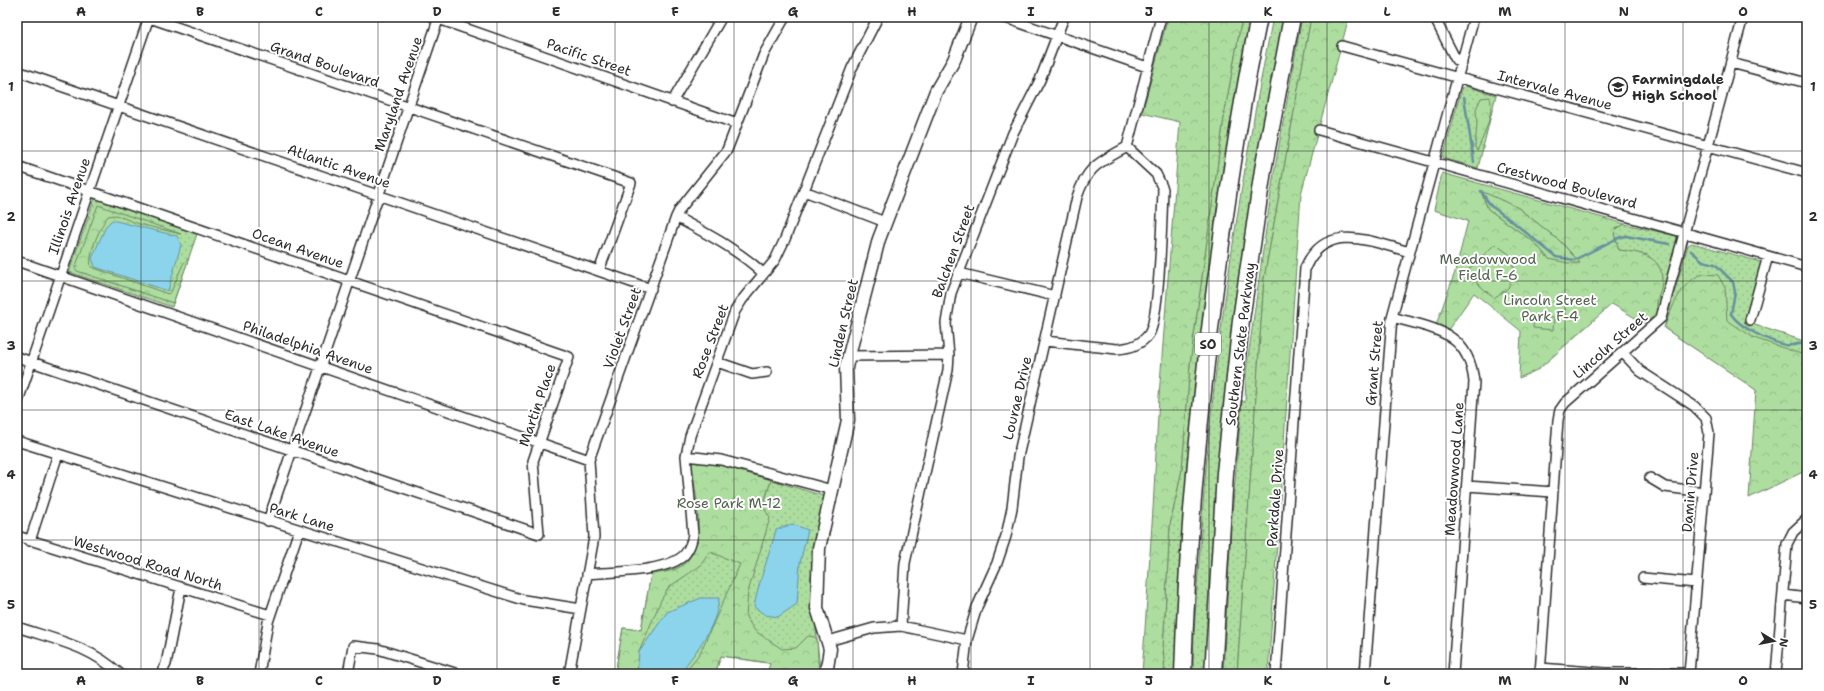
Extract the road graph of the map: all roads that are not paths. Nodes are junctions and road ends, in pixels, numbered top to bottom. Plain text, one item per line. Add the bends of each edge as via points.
1 (148, 17) edge
2 (710, 17) edge
3 (785, 17) edge
4 (878, 17) edge
5 (971, 17) edge
6 (1003, 17) edge
7 (1064, 17) edge
8 (1161, 17) edge
9 (1259, 17) edge
10 (1292, 17) edge
11 (1434, 17) edge
12 (1474, 17) edge
13 (1743, 17) edge
14 (437, 18) edge
15 (1057, 36) junction
16 (1342, 46) dead end
17 (1730, 62) junction
18 (1462, 63) junction
19 (1147, 67) junction
20 (17, 71) edge
21 (1458, 78) junction
22 (1807, 83) edge
23 (672, 102) junction
24 (118, 106) junction
25 (409, 107) junction
26 (736, 124) junction
27 (1319, 130) dead end
28 (1708, 146) junction
29 (1126, 147) junction
30 (1434, 162) junction
31 (17, 166) edge
32 (1807, 173) edge
33 (89, 191) junction
34 (804, 191) junction
35 (379, 195) junction
36 (676, 217) junction
37 (885, 222) junction
38 (1685, 232) junction
39 (1410, 252) junction
40 (1768, 256) junction
41 (17, 262) edge
42 (1807, 267) edge
43 (599, 271) junction
44 (763, 273) junction
45 (959, 273) junction
46 (60, 276) junction
47 (350, 281) junction
48 (651, 289) junction
49 (1055, 296) junction
50 (1392, 317) junction
51 (1750, 320) dead end
52 (1045, 341) junction
53 (1623, 353) junction
54 (949, 355) junction
55 (569, 356) joint
56 (850, 356) junction
57 (17, 357) edge
58 (30, 361) junction
59 (717, 362) junction
60 (321, 366) junction
61 (767, 372) dead end
62 (17, 404) edge
63 (17, 441) edge
64 (539, 442) junction
65 (292, 452) junction
66 (58, 454) junction
67 (686, 456) junction
68 (589, 460) junction
69 (1650, 478) dead end
70 (1467, 486) junction
71 (832, 490) junction
72 (1553, 492) junction
73 (1704, 492) junction
74 (1807, 519) edge
75 (268, 521) junction
76 (299, 530) junction
77 (539, 534) joint
78 (17, 536) edge
79 (30, 541) junction
80 (587, 574) junction
81 (1643, 578) dead end
82 (1696, 583) junction
83 (181, 588) junction
84 (1783, 596) junction
85 (1807, 598) edge
86 (581, 609) junction
87 (270, 616) junction
88 (901, 626) junction
89 (17, 627) edge
90 (968, 640) junction
91 (828, 641) junction
92 (1540, 671) edge
93 (120, 674) edge
94 (161, 674) edge
95 (259, 674) edge
96 (348, 674) edge
97 (458, 674) edge
98 (569, 674) edge
99 (826, 674) edge
100 (963, 674) edge
101 (1183, 674) edge
102 (1213, 674) edge
103 (1276, 674) edge
104 (1366, 674) edge
105 (1453, 674) edge
106 (1689, 674) edge
107 (1776, 674) edge

1 - 24 street, Illinois Avenue
1 - 25 street, Grand Boulevard
2 - 23 street via 720,20
3 - 26 street, Violet Street via 764,54
4 - 34 street, Rose Street via 852,68
5 - 37 street, Linden Street via 954,60 936,92
6 - 15 street
7 - 15 street, Balchen Street
8 - 19 street
9 - 101 highway, SO via 1222,238 1202,389 1186,585
10 - 102 highway, Southern State Parkway / SO via 1263,170 1239,336 1225,473
11 - 18 street via 1456,60
12 - 18 street, Grant Street
13 - 17 street, Lincoln Street
14 - 23 street, Pacific Street
14 - 25 street, Maryland Avenue
15 - 19 street
15 - 45 street, Balchen Street via 1040,80 1013,133
16 - 21 street, Intervale Avenue
17 - 22 street
17 - 28 street, Lincoln Street
18 - 21 street, Grant Street
19 - 29 street
20 - 24 street, Atlantic Avenue
21 - 28 street, Intervale Avenue
21 - 30 street, Grant Street
23 - 26 street, Pacific Street
24 - 33 street, Illinois Avenue
24 - 35 street, Atlantic Avenue
25 - 35 street, Maryland Avenue
25 - 43 street, Grand Boulevard via 631,183
26 - 36 street, Violet Street via 726,150
27 - 30 street, Crestwood Boulevard
28 - 32 street, Intervale Avenue
28 - 38 street, Lincoln Street
29 - 49 street, Lourae Drive via 1096,164 1083,181 1077,197
29 - 52 street via 1156,174 1163,189 1153,327 1143,341 1128,348
30 - 38 street, Crestwood Boulevard
30 - 39 street, Grant Street
31 - 33 street, Ocean Avenue
33 - 46 street, Illinois Avenue
33 - 47 street, Ocean Avenue
34 - 37 street
34 - 44 street, Rose Street via 786,239 775,260
35 - 43 street, Atlantic Avenue
35 - 47 street, Maryland Avenue
36 - 44 street via 728,245
36 - 48 street, Violet Street
37 - 56 street, Linden Street
38 - 40 street, Crestwood Boulevard
38 - 53 street, Lincoln Street via 1661,318
39 - 50 street, Grant Street
39 - 103 street, Parkdale Drive via 1350,237 1339,238 1322,245 1305,268
40 - 42 street, Crestwood Boulevard
40 - 51 street
41 - 46 street, Philadelphia Avenue
43 - 48 street, Atlantic Avenue
44 - 59 street, Rose Street via 735,311
45 - 49 street
45 - 54 street, Balchen Street via 946,312
46 - 58 street, Illinois Avenue
46 - 60 street, Philadelphia Avenue
47 - 55 street, Ocean Avenue
47 - 60 street, Maryland Avenue
48 - 68 street, Violet Street
49 - 52 street, Lourae Drive
50 - 70 street, Meadowwood Lane via 1447,334 1458,342 1468,355 1474,382
50 - 104 street, Grant Street
52 - 90 street, Lourae Drive via 1018,457 1006,536 977,607
53 - 72 street, Lincoln Street via 1560,410
53 - 73 street, Damin Drive via 1640,371 1694,406 1706,418 1709,433
54 - 56 street
54 - 88 street, Balchen Street via 944,389 905,563
55 - 64 street, Martin Place
56 - 71 street, Linden Street via 845,381 848,420
57 - 58 street, East Lake Avenue
58 - 62 street, Illinois Avenue
58 - 65 street, East Lake Avenue
59 - 61 street via 752,374
59 - 67 street, Rose Street via 690,436
60 - 64 street, Philadelphia Avenue
60 - 65 street, Maryland Avenue
63 - 66 street, Park Lane
64 - 68 street, Philadelphia Avenue
64 - 77 street, Martin Place via 533,460
65 - 75 street, Maryland Avenue
65 - 77 street, East Lake Avenue
66 - 75 street, Park Lane
66 - 79 street
67 - 71 street via 721,460
67 - 80 street, Rose Street via 693,534 686,554 676,562 664,566
68 - 80 street, Violet Street via 594,536
69 - 73 street via 1665,487
70 - 72 street
70 - 105 street, Meadowwood Lane
71 - 91 street, Linden Street via 819,548 816,594 817,608
72 - 92 street, Lincoln Street
73 - 82 street, Damin Drive
74 - 84 street via 1793,532 1787,544
75 - 76 street, Park Lane
76 - 86 street, Park Lane via 524,600
76 - 87 street
78 - 79 street, Westwood Road North
79 - 83 street, Westwood Road North
80 - 86 street, Violet Street
81 - 82 street
82 - 106 street, Damin Drive
83 - 87 street, Westwood Road North
83 - 94 street via 166,664
84 - 85 street
84 - 107 street
86 - 98 street, Violet Street
87 - 95 street
88 - 90 street
88 - 91 street via 874,628
89 - 93 street via 82,648 100,657
90 - 100 street, Lourae Drive
91 - 99 street, Linden Street via 830,649
92 - 106 street
96 - 97 street via 353,646 378,649

